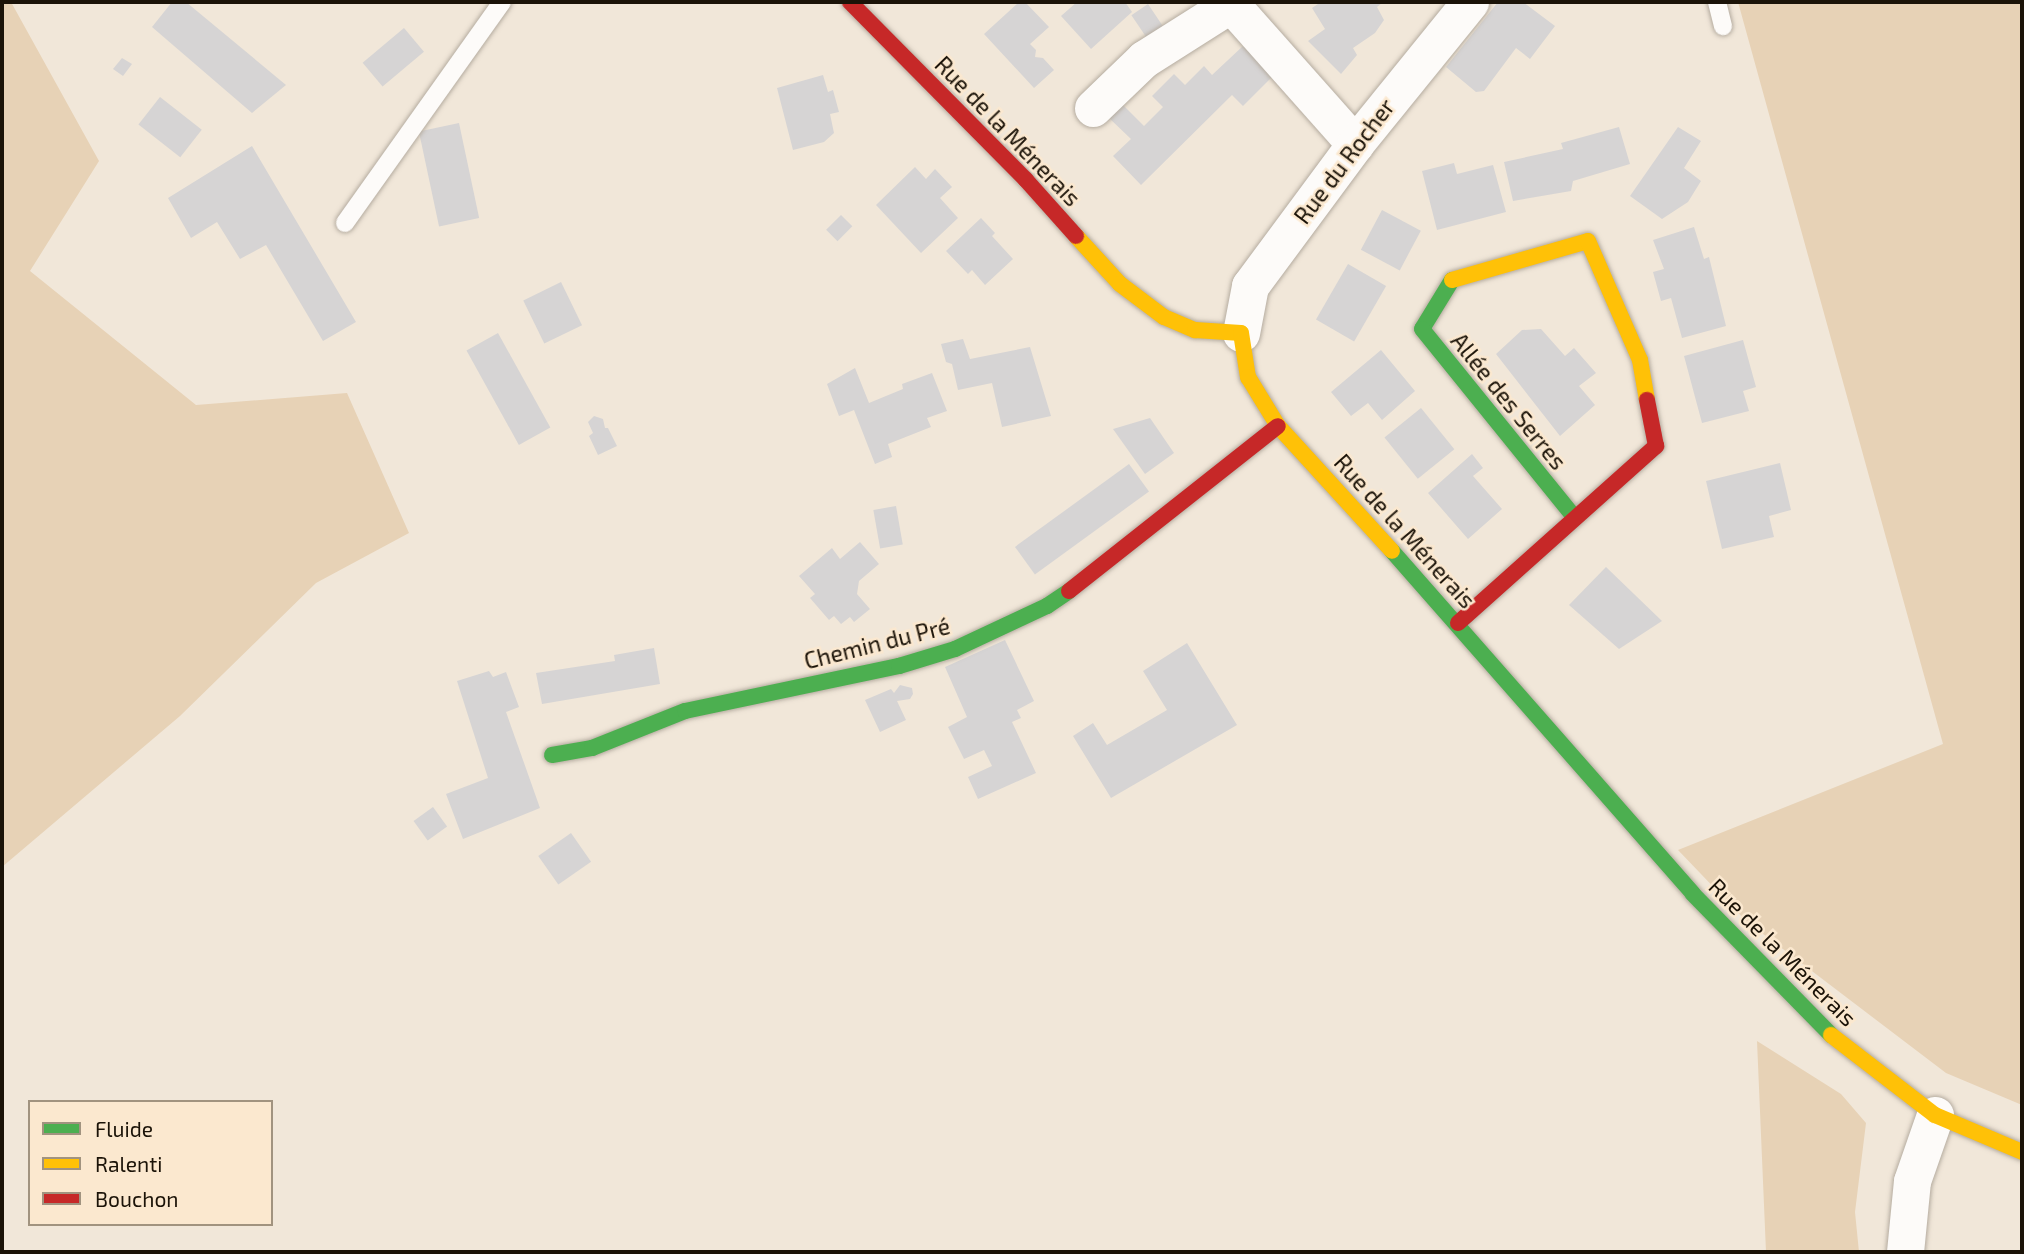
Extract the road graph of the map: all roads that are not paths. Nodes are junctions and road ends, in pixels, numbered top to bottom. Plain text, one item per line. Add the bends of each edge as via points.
1 (502, 2) edge
2 (849, 2) edge
3 (1470, 2) edge
4 (1717, 2) edge
5 (1230, 3) edge
6 (1723, 26) dead end
7 (1093, 108) dead end
8 (1355, 144) junction
9 (345, 223) dead end
10 (1241, 333) junction
11 (1278, 426) junction
12 (1575, 518) junction
13 (1458, 622) junction
14 (552, 755) dead end
15 (1935, 1115) junction
16 (2022, 1153) edge
17 (1905, 1252) edge

1 - 9 lane
2 - 10 street, Rue de la Ménerais via 1026,180 1120,284 1164,317 1195,330
3 - 8 street, Rue du Rocher
4 - 6 lane
5 - 7 street via 1144,59
5 - 8 street
8 - 10 street, Rue du Rocher via 1250,286
10 - 11 street, Rue de la Ménerais via 1248,377
11 - 13 street, Rue de la Ménerais
11 - 14 street, Chemin du Pré via 1082,583 1047,606 955,649 899,666 685,711 592,748
12 - 12 street, Allée des Serres via 1656,446 1640,360 1588,240 1450,280 1423,329
12 - 13 street, Allée des Serres
13 - 15 street, Rue de la Ménerais via 1702,903 1833,1037
15 - 16 street, Rue de la Ménerais
15 - 17 street via 1912,1181

